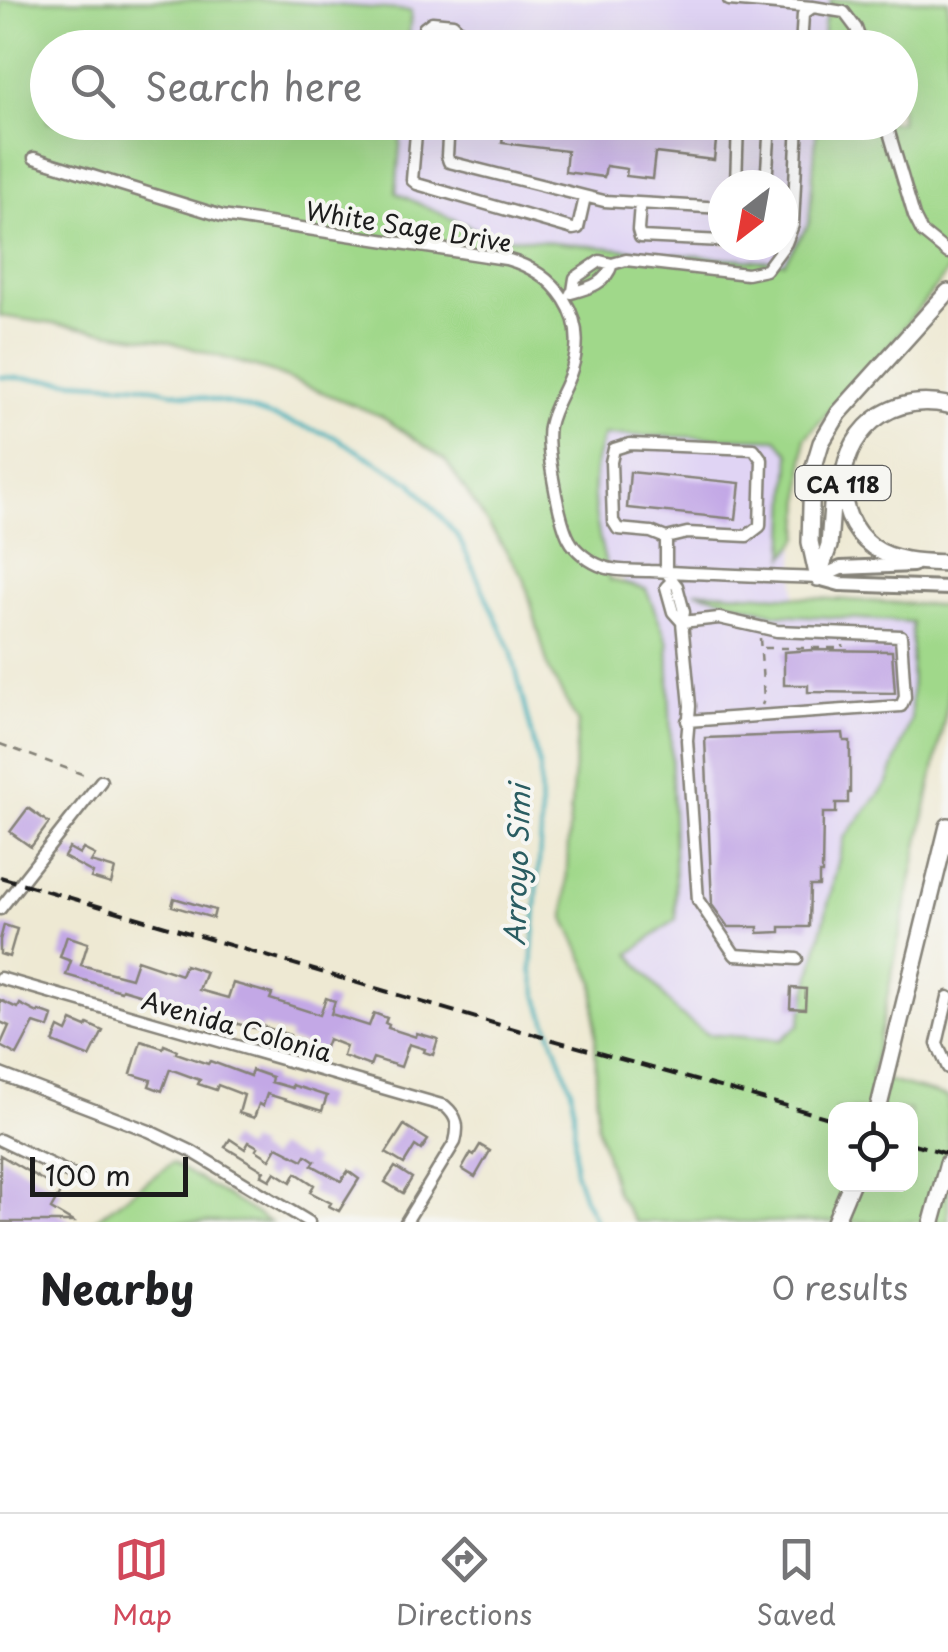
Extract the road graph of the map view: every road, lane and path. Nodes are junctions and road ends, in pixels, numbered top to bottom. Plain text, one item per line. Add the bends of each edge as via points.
1 (729, 0) edge
2 (813, 7) junction
3 (424, 30) edge
4 (458, 30) edge
5 (803, 30) edge
6 (857, 30) edge
7 (415, 140) edge
8 (448, 140) edge
9 (737, 140) edge
10 (769, 140) edge
11 (797, 140) edge
12 (891, 140) edge
13 (34, 158) dead end
14 (736, 170) edge
15 (767, 170) edge
16 (585, 196) junction
17 (640, 204) junction
18 (708, 207) edge
19 (708, 240) edge
20 (948, 253) edge
21 (612, 264) junction
22 (948, 292) edge
23 (568, 294) junction
24 (948, 404) edge
25 (850, 450) junction
26 (666, 538) junction
27 (948, 564) edge
28 (669, 576) junction
29 (818, 578) junction
30 (948, 588) edge
31 (682, 622) junction
32 (842, 634) junction
33 (760, 635) dead end
34 (761, 648) junction
35 (762, 716) junction
36 (687, 720) junction
37 (0, 744) edge
38 (100, 780) joint
39 (948, 826) edge
40 (0, 910) edge
41 (797, 958) dead end
42 (0, 978) edge
43 (948, 997) edge
44 (948, 1068) edge
45 (0, 1074) edge
46 (880, 1102) edge
47 (0, 1140) edge
48 (948, 1164) edge
49 (88, 1182) dead end
50 (848, 1192) edge
51 (308, 1222) edge
52 (406, 1222) edge
53 (835, 1222) edge
54 (932, 1222) edge

1 - 2 street
2 - 5 street via 803,14
2 - 6 street via 844,12
3 - 4 street via 432,22
7 - 16 street via 417,184 573,229
8 - 16 street via 449,162
9 - 14 street
10 - 15 street
11 - 21 street via 793,225 766,270
12 - 20 street via 922,232
13 - 23 street, White Sage Drive via 222,216 506,259
16 - 17 street
17 - 18 street
17 - 19 street via 640,237
21 - 23 street via 608,276
21 - 23 street via 600,261 586,269
22 - 29 highway via 840,413 822,443 812,473 810,542
23 - 28 street via 576,351 548,440 565,528 580,553 604,568
24 - 25 highway, CA 118 via 915,402 882,414
25 - 27 highway, CA 118 via 842,489 856,528 874,548 913,562
25 - 29 highway via 833,481 829,546
26 - 26 street via 618,529 613,521 614,449 754,449 762,460 760,526 747,536
26 - 28 street
27 - 29 main road via 841,568
28 - 29 street
28 - 31 street via 673,612
29 - 30 main road
31 - 32 street via 719,618 777,631
31 - 36 street
32 - 34 path via 843,648
32 - 35 street via 900,636 901,706
33 - 34 path
34 - 35 path
35 - 36 street
36 - 41 street via 698,900 735,955
37 - 38 path
38 - 40 street
39 - 46 highway
42 - 52 street, Avenida Colonia via 446,1106 456,1120 455,1142
43 - 44 street via 937,1044
45 - 51 street via 192,1151
47 - 49 street
48 - 54 highway
50 - 53 highway

